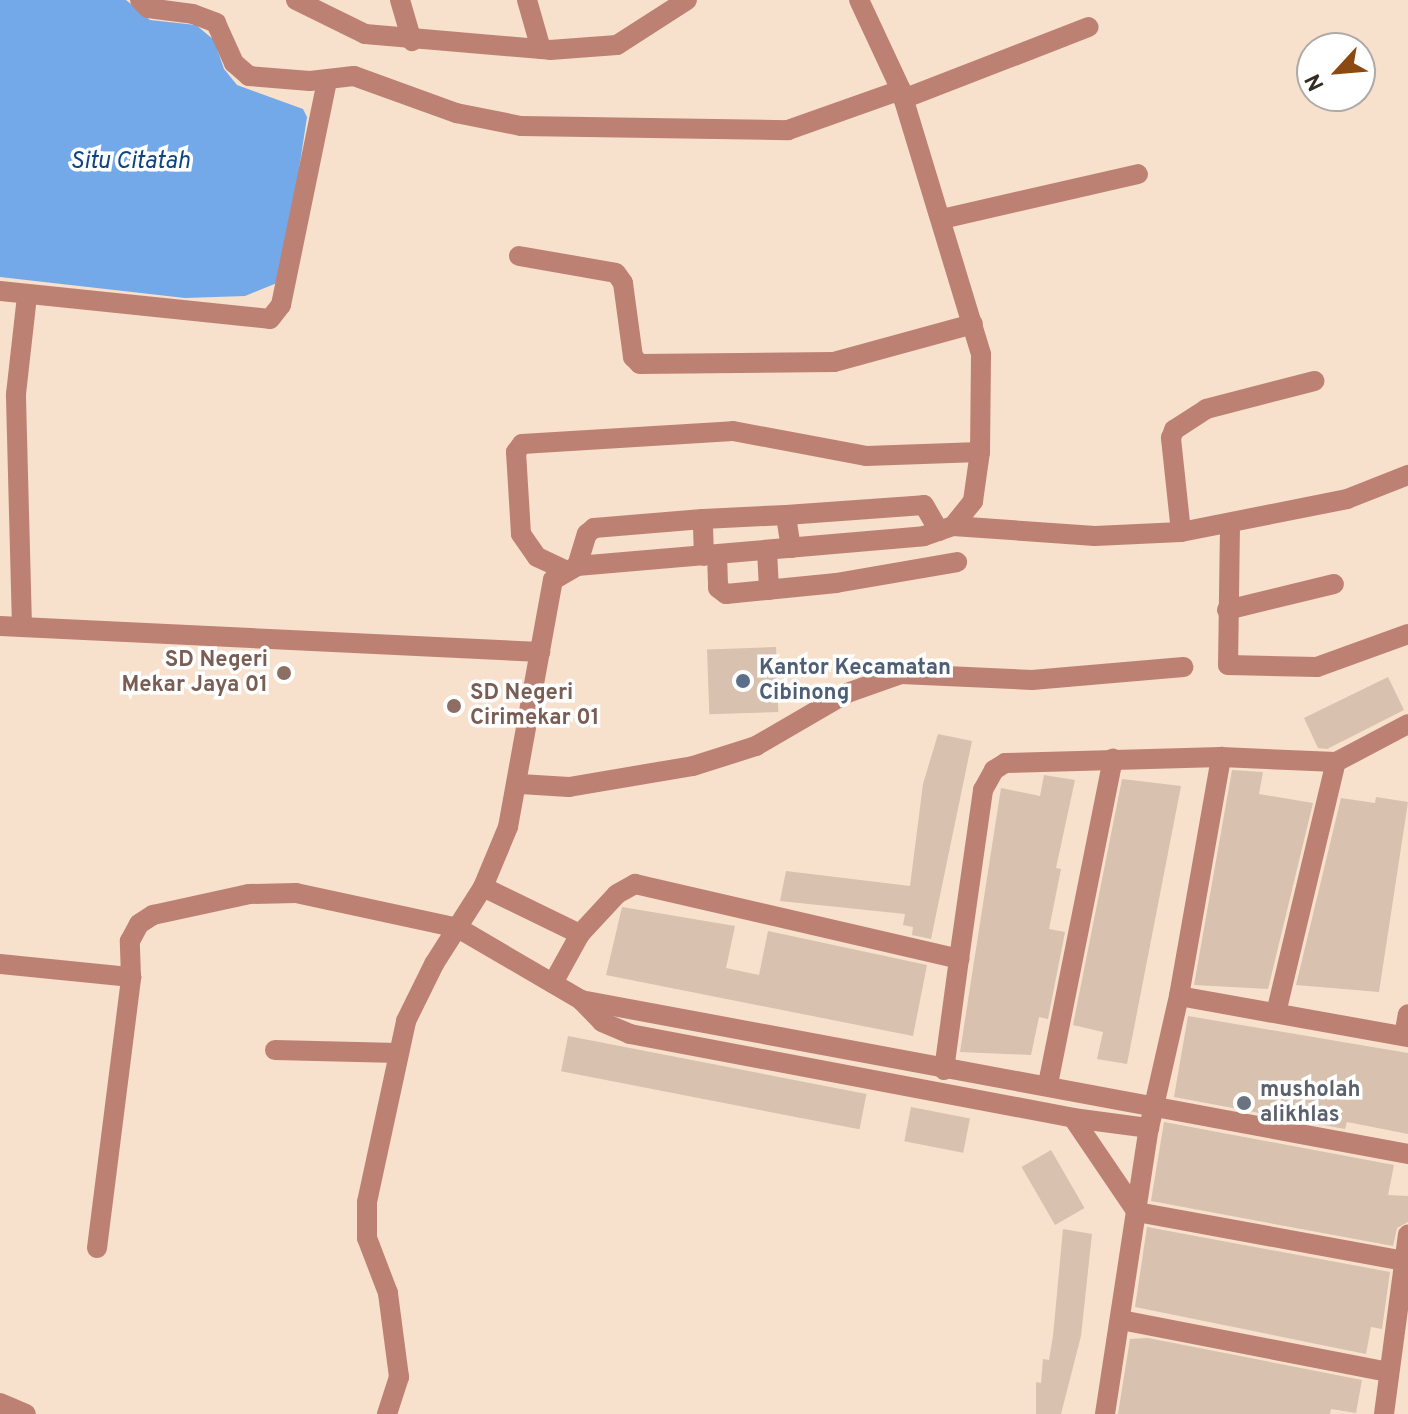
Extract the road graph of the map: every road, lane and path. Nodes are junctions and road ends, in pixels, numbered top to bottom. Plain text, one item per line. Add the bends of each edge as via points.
1 (140, 0) edge
2 (296, 0) edge
3 (400, 0) edge
4 (527, 0) edge
5 (687, 0) edge
6 (859, 0) edge
7 (1089, 27) dead end
8 (412, 41) junction
9 (541, 49) junction
10 (327, 80) junction
11 (902, 95) junction
12 (1138, 174) dead end
13 (942, 219) junction
14 (519, 256) dead end
15 (0, 291) edge
16 (27, 296) junction
17 (974, 327) junction
18 (1314, 381) dead end
19 (980, 452) junction
20 (1408, 475) edge
21 (8, 505) edge
22 (786, 515) junction
23 (703, 519) junction
24 (1230, 525) junction
25 (946, 529) junction
26 (1181, 532) junction
27 (791, 548) junction
28 (767, 550) junction
29 (711, 556) junction
30 (957, 562) dead end
31 (571, 568) junction
32 (1334, 584) dead end
33 (769, 590) junction
34 (1227, 610) junction
35 (0, 626) edge
36 (22, 627) junction
37 (1408, 634) edge
38 (540, 652) junction
39 (1183, 667) dead end
40 (1407, 726) edge
41 (1221, 757) junction
42 (1113, 758) junction
43 (1336, 762) junction
44 (520, 784) junction
45 (483, 887) junction
46 (458, 928) junction
47 (580, 934) junction
48 (959, 959) junction
49 (0, 964) edge
50 (131, 977) junction
51 (553, 983) junction
52 (1179, 996) junction
53 (581, 1000) junction
54 (1276, 1013) junction
55 (1408, 1014) edge
56 (1406, 1036) edge
57 (275, 1050) dead end
58 (398, 1053) junction
59 (944, 1070) junction
60 (1048, 1084) junction
61 (1146, 1104) junction
62 (1073, 1118) junction
63 (1120, 1124) junction
64 (1149, 1128) junction
65 (1092, 1146) junction
66 (1408, 1154) edge
67 (1137, 1212) junction
68 (1408, 1235) edge
69 (97, 1248) dead end
70 (1404, 1261) junction
71 (1121, 1320) junction
72 (1389, 1372) junction
73 (0, 1403) edge
74 (26, 1414) edge
75 (387, 1414) edge
76 (1105, 1414) edge
77 (1384, 1414) edge

1 - 10 street via 148,8 216,23 243,74
2 - 8 street via 365,34
3 - 8 street
4 - 9 street
5 - 9 street via 617,45
6 - 11 street
7 - 11 street
8 - 9 street
10 - 11 street via 366,78 456,113 521,126 620,131 788,130
10 - 16 street via 281,305 270,319
11 - 13 street
12 - 13 street
13 - 17 street
14 - 17 street via 616,273 623,283 633,357 640,364 834,362
15 - 16 street
16 - 21 street
17 - 19 street via 981,354
18 - 26 street via 1206,409 1174,430
19 - 25 street via 973,501
19 - 31 street via 909,459 866,456 733,431 522,444 516,452 521,534 537,557
20 - 24 street via 1347,499
21 - 36 street
22 - 23 street
22 - 25 street via 924,505
22 - 27 street
23 - 29 street
23 - 31 street via 594,528
24 - 26 street
24 - 34 street
25 - 26 street via 1095,536
25 - 27 street
27 - 28 street
28 - 29 street
28 - 33 street
29 - 31 street
29 - 33 street via 721,592
30 - 33 street
31 - 38 street via 549,589
32 - 34 street
34 - 37 street via 1225,659 1235,668 1317,667
35 - 36 street
36 - 38 street
38 - 44 street
39 - 44 street via 1032,680 901,674 847,693 756,746 693,766 569,787
40 - 43 street
41 - 42 street
41 - 43 street
41 - 52 street
42 - 48 street via 1020,761 994,770 983,790
42 - 60 street
43 - 54 street
44 - 45 street
45 - 46 street
45 - 47 street
46 - 50 street via 296,893 249,894 153,915 139,924 130,941
46 - 51 street
46 - 58 street via 421,990
47 - 48 street via 617,894 635,884
47 - 51 street
48 - 59 street
49 - 50 street
50 - 69 street
51 - 53 street
52 - 54 street
52 - 61 street
53 - 59 street
53 - 62 street via 602,1022 630,1034
54 - 56 street
55 - 56 street
57 - 58 street
58 - 75 street via 364,1219 388,1293 399,1377
59 - 60 street
60 - 61 street
61 - 63 street
61 - 64 street
61 - 66 street
62 - 63 street
62 - 65 street
63 - 64 street
63 - 65 street
64 - 67 street
65 - 67 street
67 - 70 street
67 - 71 street
68 - 70 street
70 - 72 street
71 - 72 street
71 - 76 street
72 - 77 street
73 - 74 street

